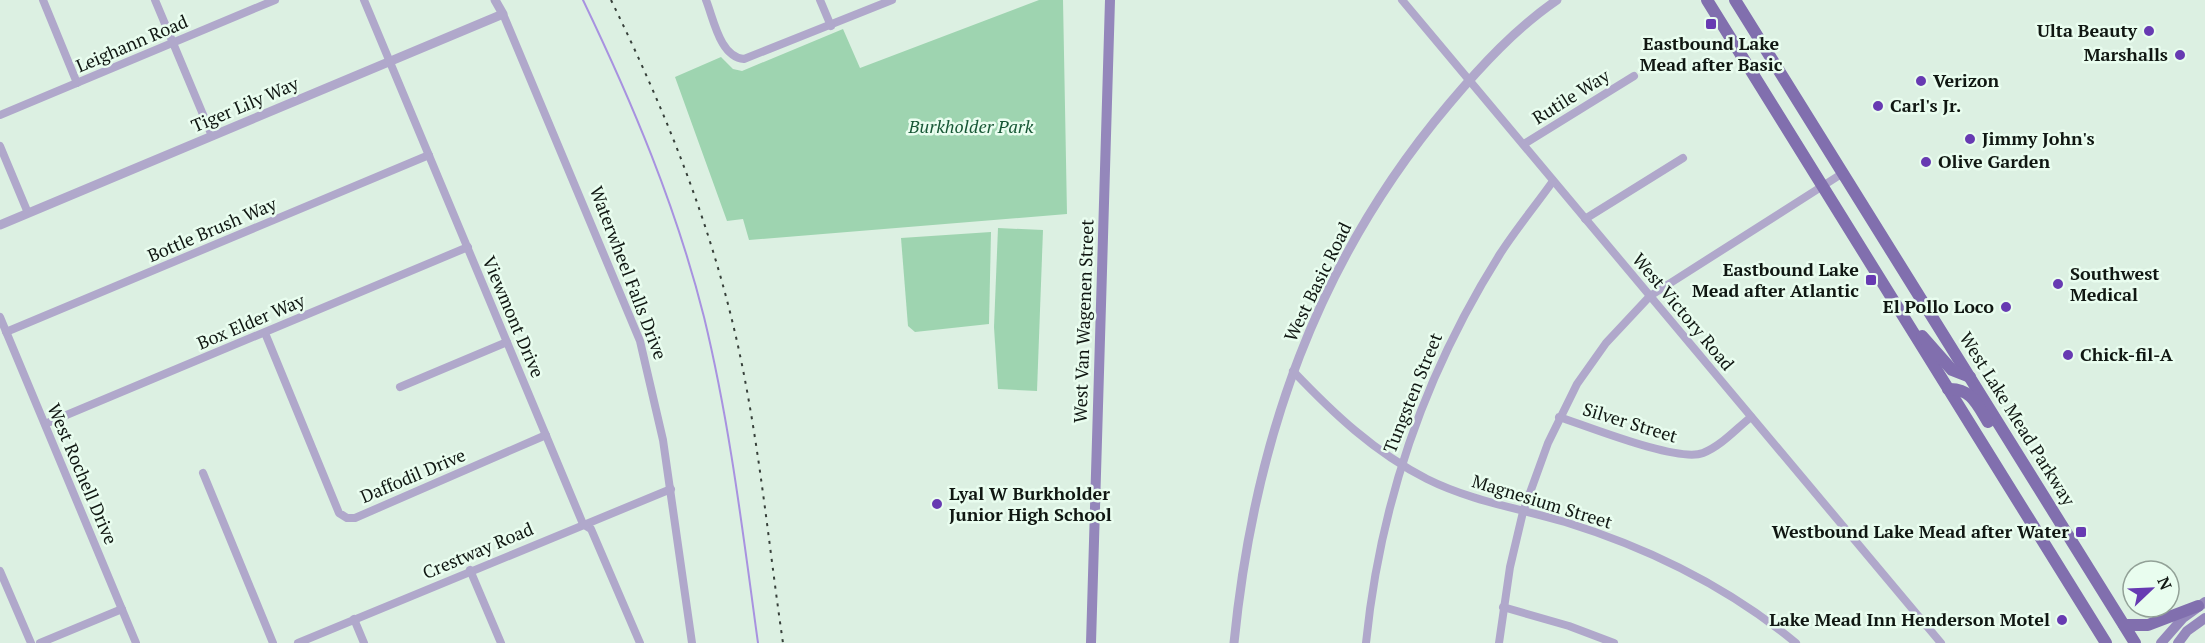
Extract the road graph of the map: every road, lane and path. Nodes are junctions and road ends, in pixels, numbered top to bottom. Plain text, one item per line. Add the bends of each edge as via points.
1 (43, 0) edge
2 (155, 0) edge
3 (275, 0) edge
4 (364, 0) edge
5 (495, 0) edge
6 (705, 0) edge
7 (820, 0) edge
8 (892, 0) edge
9 (1110, 0) edge
10 (1557, 0) edge
11 (1707, 0) edge
12 (1736, 0) edge
13 (1406, 1) edge
14 (503, 14) junction
15 (831, 26) junction
16 (173, 43) junction
17 (390, 62) junction
18 (1634, 76) dead end
19 (1470, 80) junction
20 (77, 83) junction
21 (0, 115) edge
22 (212, 136) junction
23 (1524, 144) junction
24 (0, 146) edge
25 (429, 155) junction
26 (1683, 158) dead end
27 (1843, 173) junction
28 (1554, 181) junction
29 (1822, 186) junction
30 (28, 213) junction
31 (1585, 219) junction
32 (0, 225) edge
33 (468, 247) junction
34 (1650, 296) junction
35 (1896, 305) junction
36 (0, 317) edge
37 (6, 332) junction
38 (265, 333) junction
39 (507, 342) junction
40 (1293, 371) junction
41 (1970, 377) junction
42 (400, 387) dead end
43 (1948, 389) junction
44 (1559, 417) junction
45 (1751, 417) junction
46 (45, 424) junction
47 (546, 435) junction
48 (2014, 448) junction
49 (1400, 464) junction
50 (203, 473) dead end
51 (671, 489) junction
52 (1523, 512) junction
53 (583, 524) junction
54 (470, 570) junction
55 (0, 571) edge
56 (2201, 604) edge
57 (1503, 607) junction
58 (122, 609) junction
59 (2205, 618) edge
60 (354, 619) junction
61 (2124, 625) junction
62 (31, 643) edge
63 (40, 643) edge
64 (136, 643) edge
65 (273, 643) edge
66 (298, 643) edge
67 (364, 643) edge
68 (501, 643) edge
69 (640, 643) edge
70 (692, 643) edge
71 (1091, 643) edge
72 (1234, 643) edge
73 (1366, 643) edge
74 (1499, 643) edge
75 (1614, 643) edge
76 (1796, 643) edge
77 (1941, 643) edge
78 (2106, 643) edge
79 (2135, 643) edge
80 (2161, 643) edge
81 (2178, 643) edge

1 - 20 street
2 - 16 street
3 - 16 street, Leighann Road
4 - 17 street, Viewmont Drive
5 - 14 street, Waterwheel Falls Drive
6 - 15 street via 726,50 736,58 744,59
7 - 15 street
8 - 15 street
9 - 71 main road, West Van Wagenen Street
10 - 19 street, West Basic Road
11 - 29 main road
12 - 27 main road, West Lake Mead Parkway
13 - 19 street, West Victory Road
14 - 17 street, Tiger Lily Way
14 - 51 street, Waterwheel Falls Drive via 640,341
16 - 20 street, Leighann Road
16 - 22 street
17 - 22 street, Tiger Lily Way
17 - 25 street, Viewmont Drive
18 - 23 street, Rutile Way
19 - 23 street, West Victory Road
19 - 40 street, West Basic Road via 1422,136 1382,194 1335,275
20 - 21 street, Leighann Road
22 - 30 street, Tiger Lily Way
23 - 28 street, West Victory Road
24 - 30 street
25 - 33 street, Viewmont Drive
25 - 37 street, Bottle Brush Way
26 - 31 street
27 - 29 street
27 - 41 main road, West Lake Mead Parkway
28 - 31 street, West Victory Road
28 - 49 street, Tungsten Street via 1501,252 1470,303 1445,349
29 - 34 street
29 - 35 main road
30 - 32 street, Tiger Lily Way
31 - 34 street, West Victory Road
33 - 38 street, Box Elder Way
33 - 39 street, Viewmont Drive
34 - 44 street via 1606,343
34 - 45 street, West Victory Road
35 - 41 main road via 1952,370
35 - 43 main road
36 - 37 street, West Rochell Drive
37 - 46 street, West Rochell Drive
38 - 46 street, Box Elder Way
38 - 47 street, Daffodil Drive via 339,513 346,518 355,518
39 - 42 street
39 - 47 street, Viewmont Drive
40 - 49 street, Magnesium Street via 1334,414
40 - 72 street, West Basic Road via 1254,500 1240,578
41 - 48 main road, West Lake Mead Parkway
43 - 48 main road via 1969,392 1998,436
43 - 78 main road
44 - 45 street, Silver Street via 1665,452 1695,455 1717,445
44 - 52 street
45 - 77 street, West Victory Road
46 - 58 street, West Rochell Drive
47 - 53 street, Viewmont Drive
48 - 61 main road, West Lake Mead Parkway
49 - 52 street, Magnesium Street via 1454,491
49 - 73 street, Tungsten Street via 1371,593
50 - 65 street
51 - 53 street, Crestway Road
51 - 70 street, Waterwheel Falls Drive
52 - 57 street
52 - 76 street, Magnesium Street via 1639,548 1682,568 1722,590
53 - 54 street, Crestway Road
53 - 69 street, Viewmont Drive via 591,529
54 - 60 street, Crestway Road
54 - 68 street
55 - 62 street
56 - 61 main road via 2148,626
56 - 80 main road via 2174,626
57 - 74 street
57 - 75 street
58 - 63 street
58 - 64 street, West Rochell Drive
59 - 81 main road
60 - 66 street, Crestway Road
60 - 67 street
61 - 79 main road, West Lake Mead Parkway

